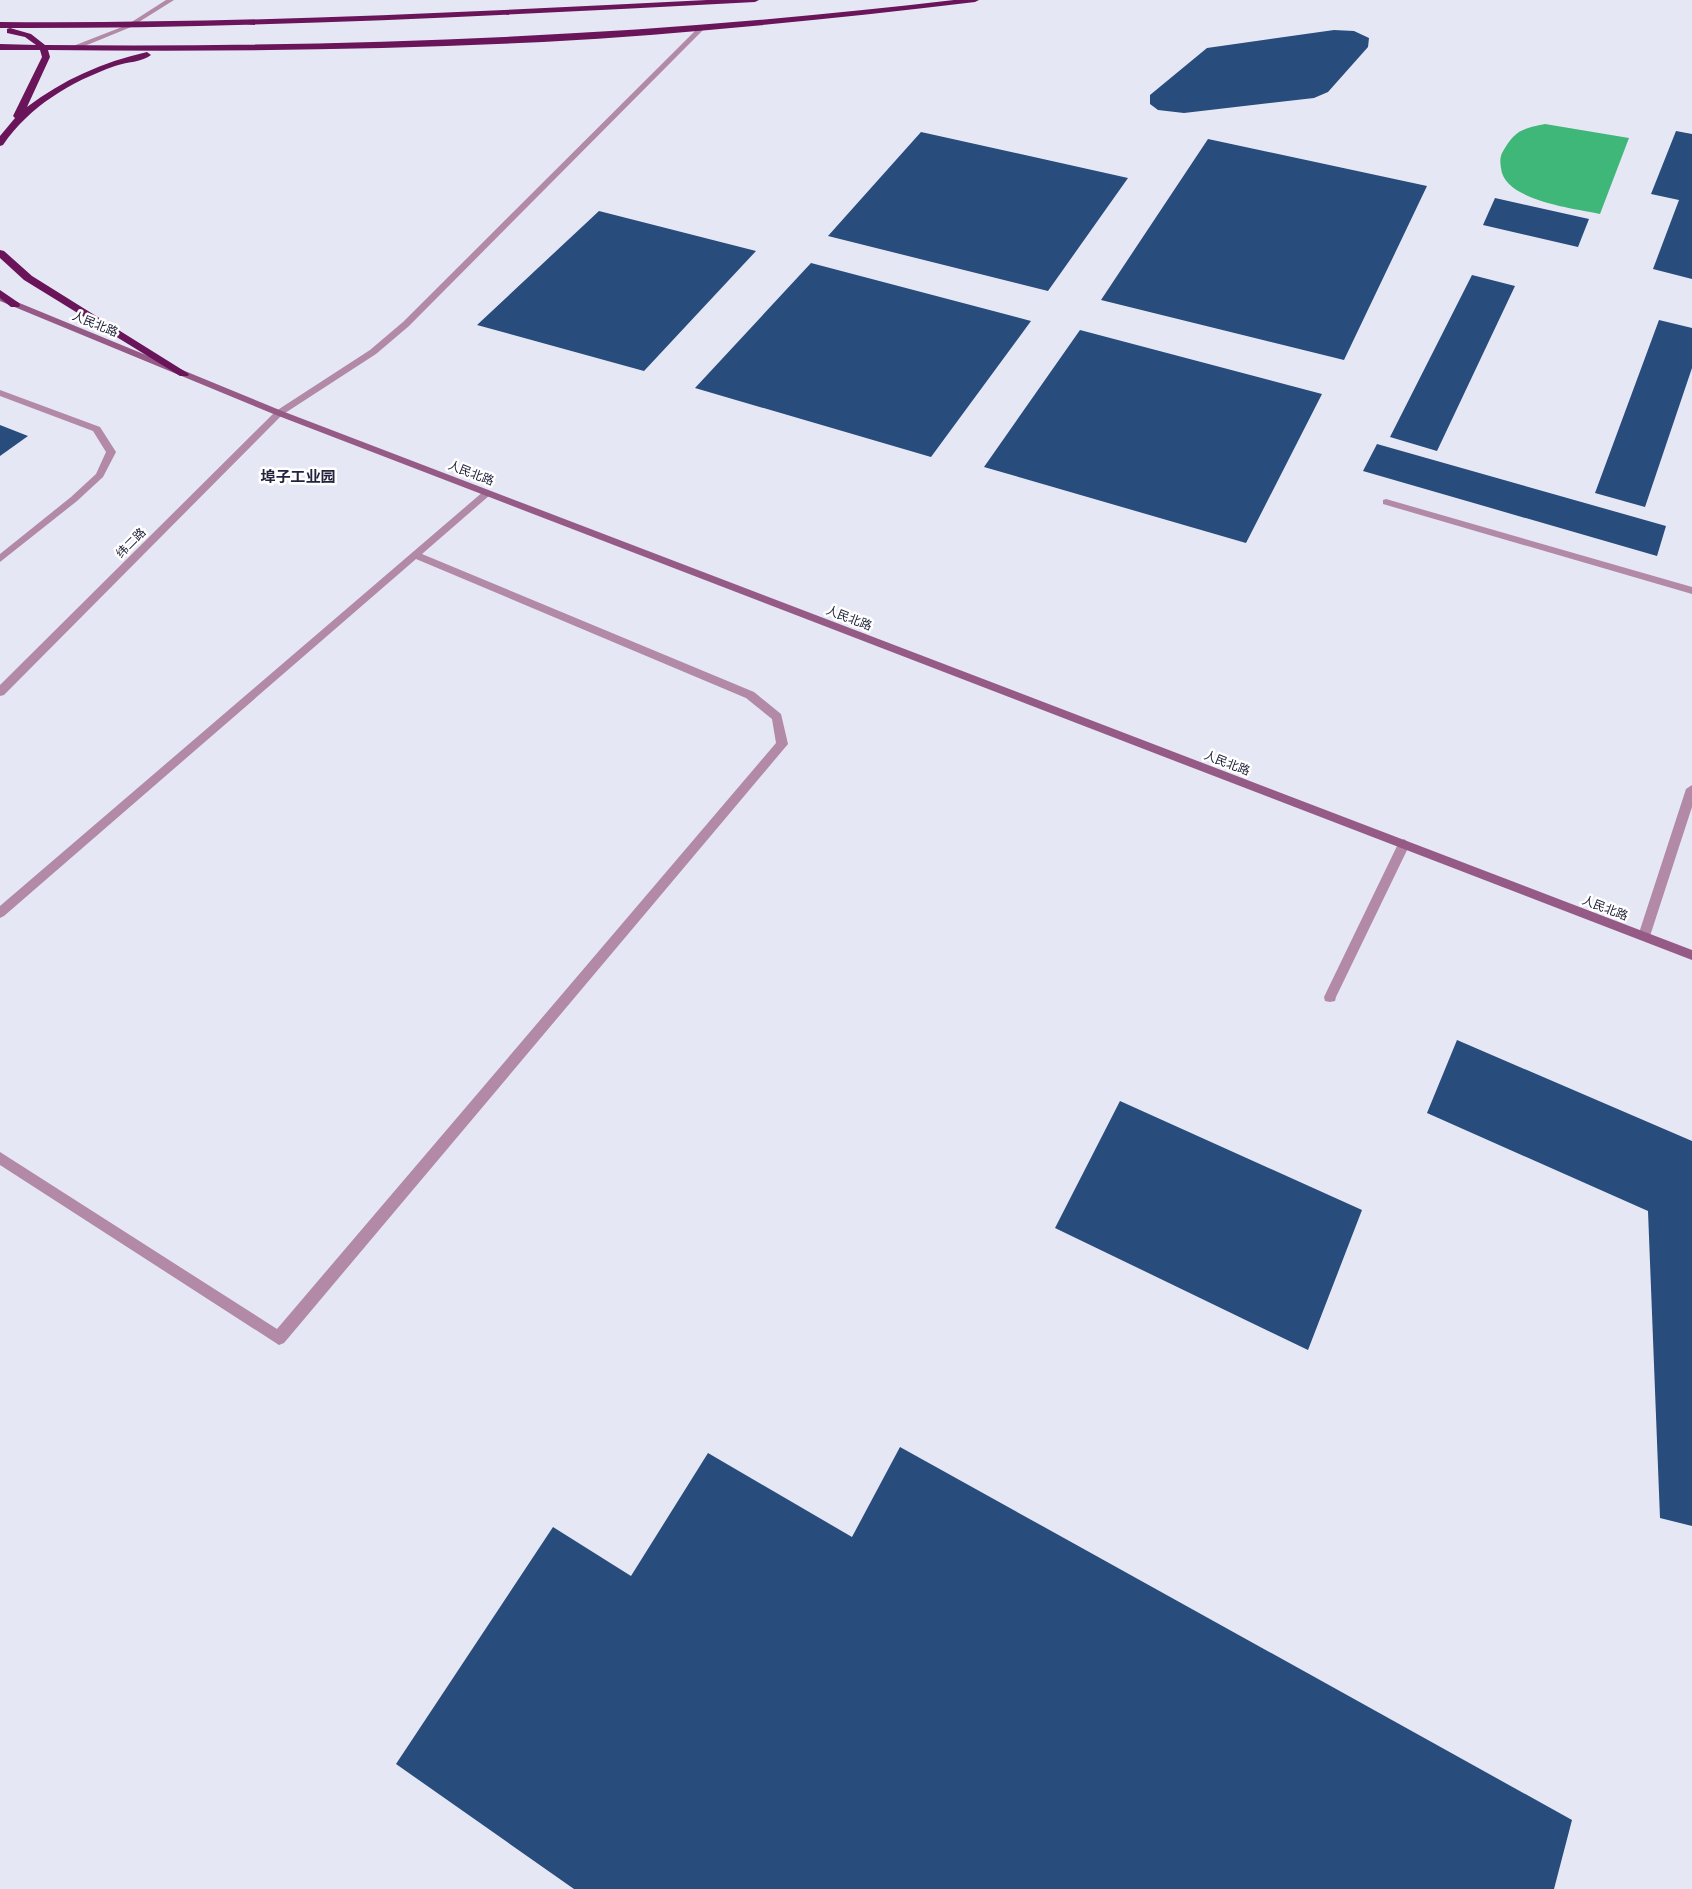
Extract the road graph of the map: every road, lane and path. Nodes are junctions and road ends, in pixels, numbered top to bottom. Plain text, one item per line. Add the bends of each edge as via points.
1 (171, 0) edge
2 (755, 0) edge
3 (975, 0) edge
4 (0, 25) edge
5 (129, 26) junction
6 (700, 28) junction
7 (0, 30) edge
8 (0, 47) edge
9 (44, 48) junction
10 (72, 48) junction
11 (183, 49) junction
12 (15, 122) junction
13 (0, 143) edge
14 (0, 253) edge
15 (0, 293) edge
16 (0, 298) edge
17 (15, 304) junction
18 (184, 374) junction
19 (0, 393) edge
20 (279, 413) junction
21 (487, 493) junction
22 (1386, 502) dead end
23 (415, 555) junction
24 (0, 559) edge
25 (1692, 591) edge
26 (0, 692) edge
27 (1692, 789) edge
28 (1404, 844) junction
29 (0, 914) edge
30 (1644, 936) junction
31 (1692, 955) edge
32 (1330, 996) dead end
33 (0, 1158) edge

1 - 5 street
2 - 5 highway via 453,16
3 - 6 highway
4 - 5 highway
5 - 10 street
6 - 11 highway via 481,42
6 - 20 street, 纬二路 via 406,324 373,352
7 - 9 highway via 23,32
8 - 9 highway
9 - 10 highway
9 - 12 highway via 46,57
10 - 11 highway
11 - 12 highway via 118,61 75,81
12 - 13 highway
14 - 18 highway via 28,278
15 - 17 highway
16 - 17 main road, 人民北路
17 - 18 main road, 人民北路
18 - 20 main road, 人民北路
19 - 24 street via 97,429 111,452 100,475
20 - 21 main road, 人民北路
20 - 26 street, 纬二路
21 - 23 street
21 - 28 main road, 人民北路
22 - 25 street
23 - 29 street
23 - 33 street via 750,695 777,717 782,744 279,1338
27 - 30 street
28 - 30 main road, 人民北路
28 - 32 street
30 - 31 main road, 人民北路

